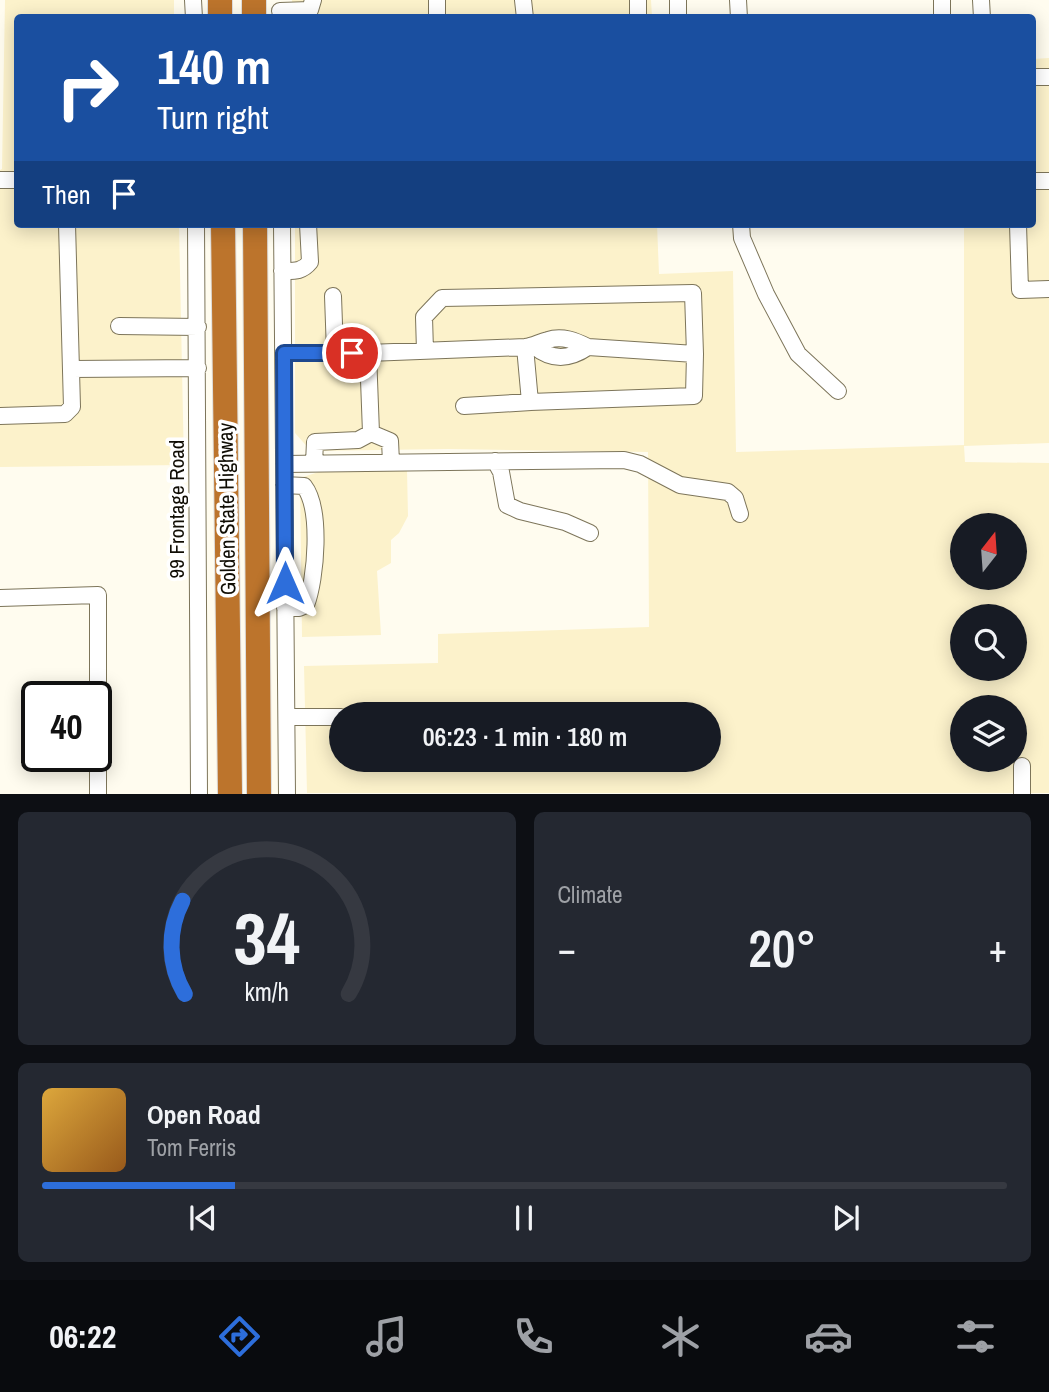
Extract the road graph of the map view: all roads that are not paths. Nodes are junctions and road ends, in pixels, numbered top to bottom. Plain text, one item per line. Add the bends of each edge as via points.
1 (311, 9) edge
2 (280, 10) edge
3 (67, 228) edge
4 (196, 228) edge
5 (223, 228) edge
6 (255, 228) edge
7 (282, 228) edge
8 (308, 228) edge
9 (741, 228) edge
10 (1018, 228) edge
11 (282, 271) junction
12 (1049, 289) edge
13 (333, 296) dead end
14 (119, 326) dead end
15 (198, 327) junction
16 (588, 347) junction
17 (535, 350) junction
18 (425, 351) junction
19 (335, 352) junction
20 (284, 353) junction
21 (368, 354) junction
22 (695, 355) junction
23 (198, 368) junction
24 (72, 369) junction
25 (838, 391) dead end
26 (531, 402) junction
27 (464, 406) dead end
28 (0, 416) edge
29 (371, 433) junction
30 (495, 461) junction
31 (391, 462) junction
32 (314, 463) junction
33 (284, 464) junction
34 (284, 485) junction
35 (740, 514) dead end
36 (590, 533) dead end
37 (0, 598) edge
38 (285, 608) junction
39 (287, 717) junction
40 (329, 717) edge
41 (1022, 772) edge
42 (98, 793) edge
43 (199, 793) edge
44 (230, 793) edge
45 (260, 793) edge
46 (287, 793) edge
47 (1023, 793) edge

1 - 2 street
3 - 24 street
4 - 15 street, 99 Frontage Road
5 - 44 highway, Golden State Highway
6 - 45 highway, Golden State Highway
7 - 11 street
8 - 11 street via 310,262 298,271
9 - 25 street via 766,295 798,354
10 - 12 street via 1020,290
11 - 20 street
13 - 19 street
14 - 15 street
15 - 23 street, 99 Frontage Road
16 - 17 street via 574,357
16 - 17 street via 572,339 549,339
16 - 22 street
17 - 18 street
17 - 26 street
18 - 21 street
18 - 22 street via 424,317 442,298 693,293
19 - 20 street
19 - 21 street
20 - 33 street
21 - 29 street
22 - 26 street via 694,396
23 - 24 street
23 - 43 street, 99 Frontage Road
24 - 28 street via 69,413
26 - 27 street
29 - 31 street via 390,441
29 - 32 street via 358,440 315,442
30 - 31 street
30 - 35 street via 624,460 680,485 728,492 736,498
30 - 36 street via 507,505
31 - 32 street
32 - 33 street
33 - 34 street
34 - 38 street
34 - 38 street via 304,486 314,505 315,571 306,605
37 - 42 street via 97,595
38 - 39 street
39 - 40 street
39 - 46 street
41 - 47 street

